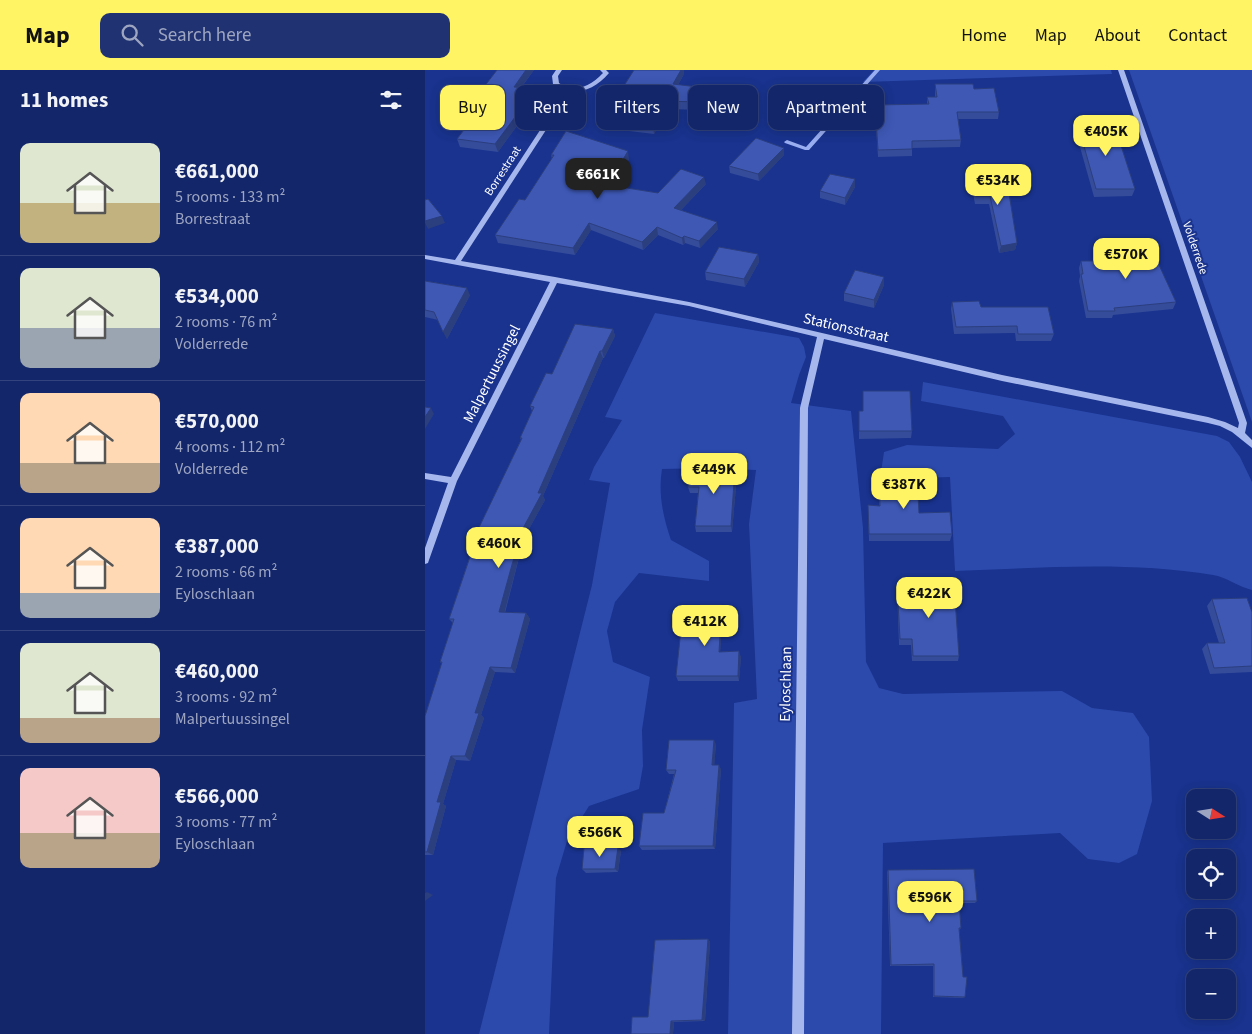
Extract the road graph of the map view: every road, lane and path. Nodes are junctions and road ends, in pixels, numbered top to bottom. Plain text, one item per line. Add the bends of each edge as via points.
1 (559, 70) edge
2 (603, 70) edge
3 (1121, 70) edge
4 (558, 85) edge
5 (586, 88) edge
6 (543, 130) edge
7 (425, 257) edge
8 (457, 262) junction
9 (555, 279) junction
10 (821, 336) junction
11 (1241, 433) junction
12 (1252, 445) edge
13 (425, 476) edge
14 (453, 481) junction
15 (425, 560) edge
16 (798, 1034) edge

1 - 4 street via 555,76
2 - 5 street via 606,73 597,84
3 - 11 street, Volderrede via 1243,423
6 - 8 street, Borrestraat
7 - 8 street, Stationsstraat
8 - 9 street, Stationsstraat
9 - 10 street, Stationsstraat via 689,304
9 - 14 street, Malpertuussingel
10 - 11 street, Stationsstraat via 1002,378 1224,423
10 - 16 street, Eyloschlaan via 804,408
11 - 12 street, Stationsstraat
13 - 14 street
14 - 15 street, Malpertuussingel

